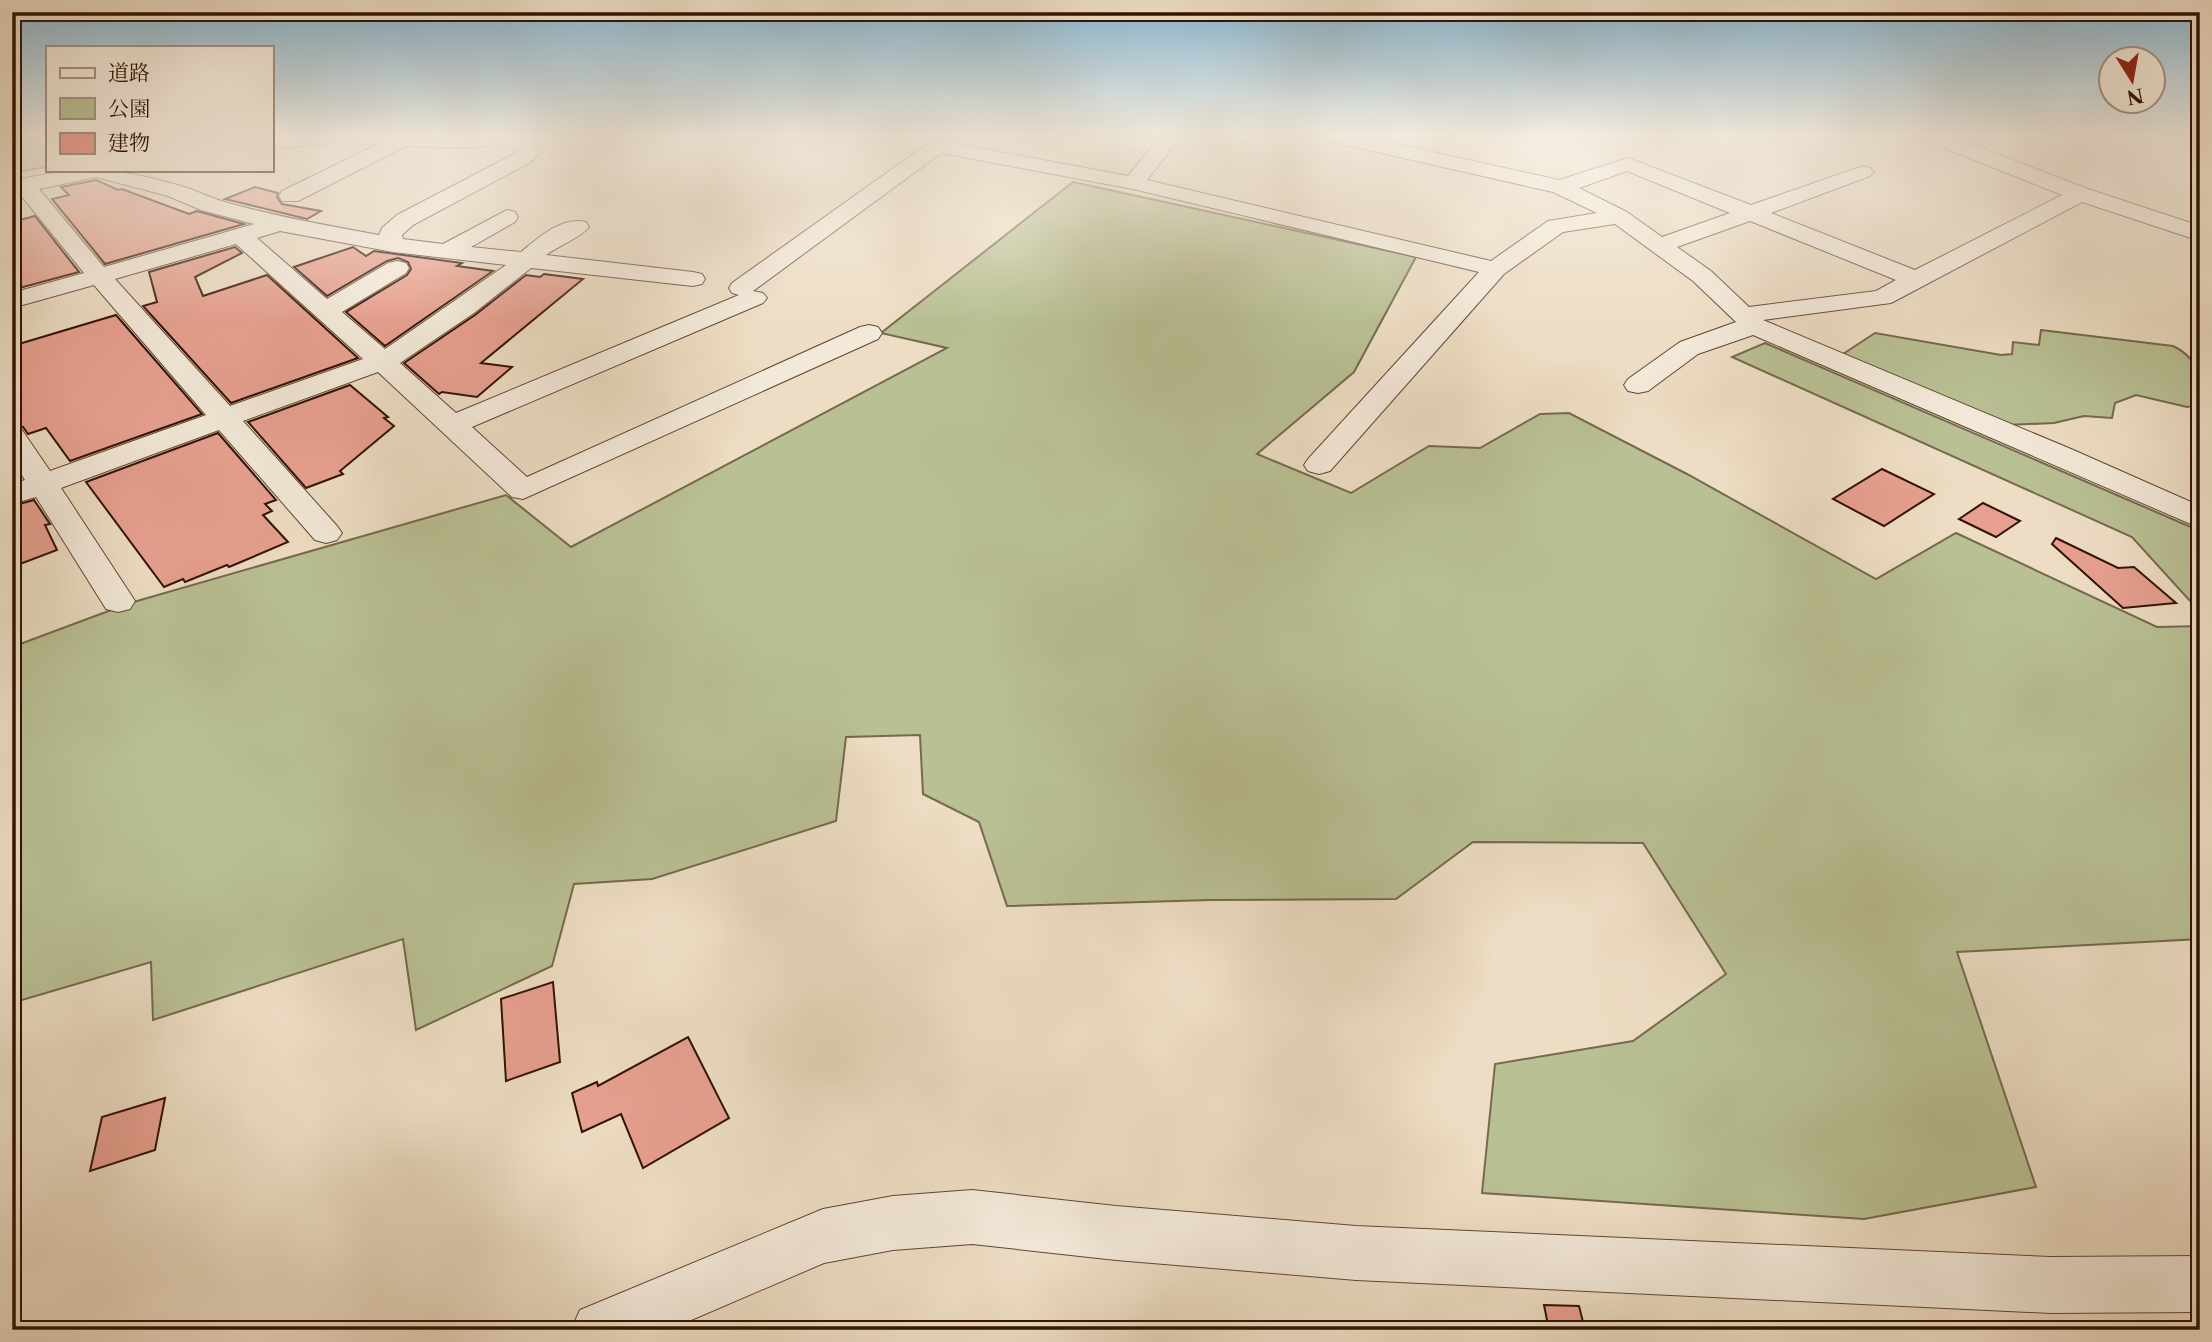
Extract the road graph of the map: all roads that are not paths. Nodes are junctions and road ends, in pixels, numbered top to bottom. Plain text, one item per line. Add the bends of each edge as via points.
1 (28, 197) edge
2 (189, 197) edge
3 (450, 197) edge
4 (872, 197) edge
5 (1190, 197) edge
6 (1581, 197) edge
7 (1710, 197) edge
8 (1796, 197) edge
9 (2075, 197) edge
10 (2088, 197) edge
11 (1751, 213) junction
12 (507, 217) dead end
13 (1619, 218) junction
14 (279, 224) junction
15 (578, 226) dead end
16 (2200, 234) edge
17 (240, 236) junction
18 (1659, 246) junction
19 (446, 252) junction
20 (395, 257) junction
21 (523, 260) junction
22 (1494, 269) junction
23 (99, 276) junction
24 (693, 279) dead end
25 (1916, 279) junction
26 (12, 301) edge
27 (326, 311) junction
28 (1746, 319) junction
29 (869, 333) dead end
30 (382, 360) junction
31 (1638, 385) dead end
32 (226, 418) junction
33 (452, 425) junction
34 (12, 436) edge
35 (1319, 466) dead end
36 (43, 484) junction
37 (12, 495) edge
38 (2200, 518) edge
39 (326, 533) dead end
40 (118, 601) dead end
41 (2200, 1284) edge
42 (600, 1330) edge

1 - 23 street
2 - 14 street
3 - 20 street via 390,233
4 - 33 street via 748,293
5 - 22 street
6 - 13 street
7 - 11 street
8 - 11 street
9 - 25 street
10 - 16 street
11 - 18 street
11 - 25 street
12 - 19 street
13 - 18 street
13 - 22 street via 1556,226
14 - 17 street
14 - 20 street
15 - 21 street
17 - 23 street
17 - 27 street
18 - 28 street via 1702,276
19 - 20 street
19 - 21 street
20 - 27 street
21 - 24 street
21 - 30 street via 501,281
22 - 35 street
23 - 26 street
23 - 32 street
25 - 28 street via 1882,298
27 - 30 street
28 - 31 street via 1746,329 1689,348
28 - 38 street
29 - 33 street via 523,490
30 - 32 street
30 - 33 street
32 - 36 street
32 - 39 street
34 - 36 street
36 - 37 street
36 - 40 street
41 - 42 street via 2051,1284 1356,1253 972,1217 893,1223 823,1237

